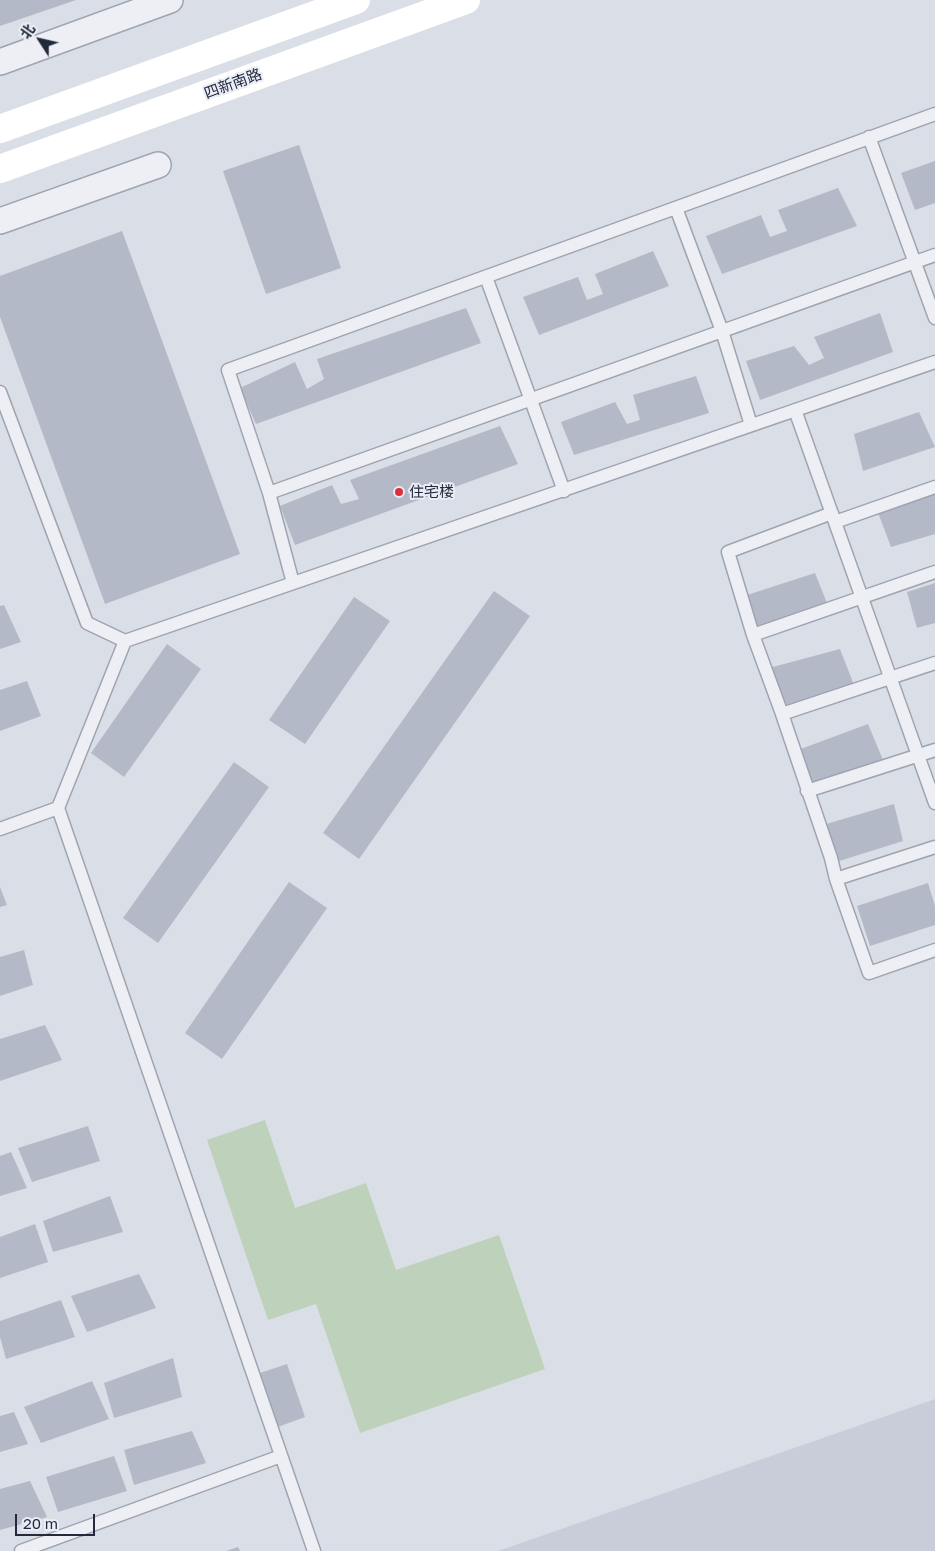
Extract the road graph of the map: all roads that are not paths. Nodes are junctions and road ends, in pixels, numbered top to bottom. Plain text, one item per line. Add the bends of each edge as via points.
1 (170, 0) edge
2 (356, 0) edge
3 (466, 0) edge
4 (0, 62) edge
5 (935, 114) edge
6 (0, 129) edge
7 (869, 138) junction
8 (158, 164) dead end
9 (0, 169) edge
10 (676, 208) junction
11 (0, 221) edge
12 (935, 255) edge
13 (915, 262) junction
14 (486, 277) junction
15 (935, 318) edge
16 (722, 331) junction
17 (935, 362) edge
18 (0, 392) edge
19 (531, 399) junction
20 (795, 410) junction
21 (751, 426) junction
22 (935, 487) edge
23 (564, 491) junction
24 (269, 493) junction
25 (833, 517) junction
26 (935, 572) edge
27 (293, 583) junction
28 (862, 598) junction
29 (753, 635) junction
30 (125, 641) junction
31 (935, 663) edge
32 (891, 679) junction
33 (782, 714) junction
34 (935, 750) edge
35 (918, 756) junction
36 (807, 791) junction
37 (935, 803) edge
38 (58, 808) junction
39 (0, 829) edge
40 (935, 847) edge
41 (836, 879) junction
42 (935, 950) edge
43 (281, 1456) junction
44 (21, 1551) edge
45 (314, 1551) edge

1 - 4 street
2 - 6 main road
3 - 9 main road, 四新南路
5 - 7 lane
7 - 10 lane
7 - 13 lane
8 - 11 street
10 - 14 lane
10 - 16 lane
12 - 13 lane
13 - 15 lane
13 - 16 lane
14 - 19 lane
14 - 24 lane via 228,370
16 - 19 lane
16 - 21 lane
17 - 20 lane
18 - 30 lane via 87,623
19 - 23 lane
19 - 24 lane
20 - 21 lane
20 - 25 lane
21 - 23 lane
22 - 25 lane
23 - 27 lane
24 - 27 lane
25 - 28 lane
25 - 29 lane via 728,552
26 - 28 lane
27 - 30 lane
28 - 29 lane
28 - 32 lane
29 - 33 lane
30 - 38 lane
31 - 32 lane
32 - 33 lane
32 - 35 lane
33 - 36 lane
34 - 35 lane
35 - 36 lane
35 - 37 lane
36 - 41 lane
38 - 39 lane
38 - 43 lane
40 - 41 lane
41 - 42 lane via 868,973
43 - 44 lane
43 - 45 lane

